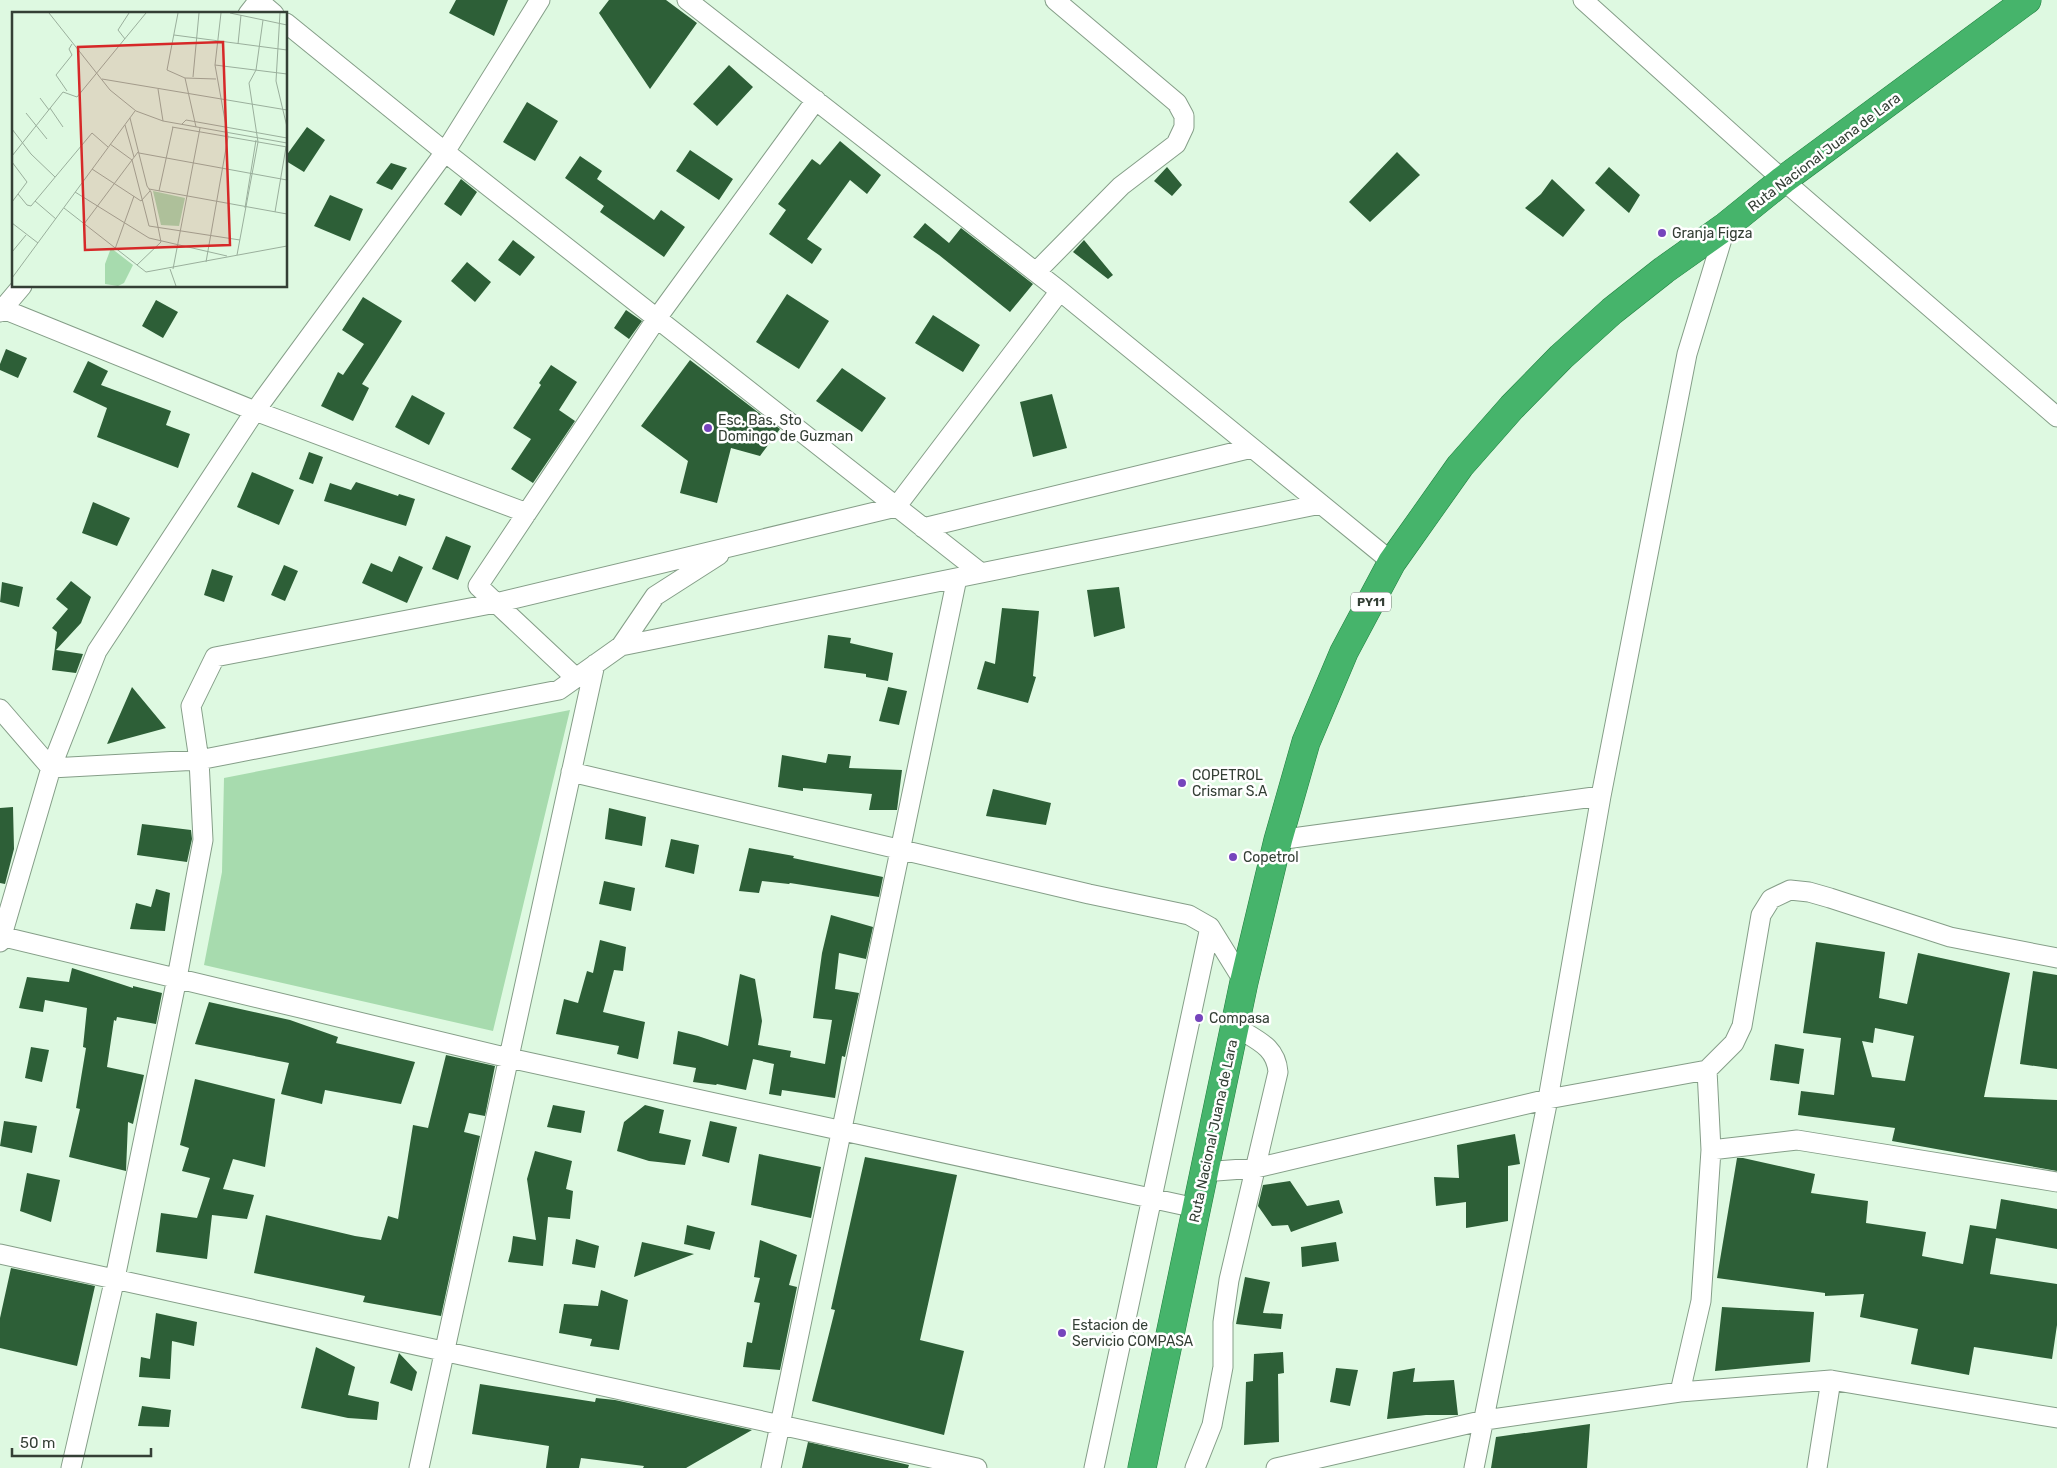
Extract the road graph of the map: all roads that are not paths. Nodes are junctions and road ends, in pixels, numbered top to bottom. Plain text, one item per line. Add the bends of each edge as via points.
1 (540, 0) edge
2 (687, 0) edge
3 (1055, 0) edge
4 (1583, 0) edge
5 (2027, 0) edge
6 (255, 5) edge
7 (270, 12) edge
8 (288, 25) edge
9 (816, 100) junction
10 (445, 152) junction
11 (1783, 180) junction
12 (1726, 226) junction
13 (1036, 272) junction
14 (20, 288) edge
15 (1060, 291) junction
16 (1, 311) edge
17 (657, 318) junction
18 (255, 411) junction
19 (2057, 417) edge
20 (1252, 448) junction
21 (1321, 504) junction
22 (896, 507) junction
23 (527, 513) junction
24 (923, 528) junction
25 (733, 546) junction
26 (1392, 562) junction
27 (980, 573) junction
28 (957, 578) junction
29 (496, 603) junction
30 (621, 646) junction
31 (595, 664) junction
32 (576, 678) junction
33 (0, 709) edge
34 (199, 760) junction
35 (52, 768) junction
36 (571, 772) junction
37 (1601, 796) junction
38 (1278, 840) junction
39 (900, 850) junction
40 (1210, 927) junction
41 (0, 938) edge
42 (2057, 958) edge
43 (177, 978) junction
44 (1244, 982) junction
45 (1236, 1027) junction
46 (509, 1058) junction
47 (1707, 1070) junction
48 (1548, 1099) junction
49 (841, 1130) junction
50 (1711, 1150) junction
51 (1256, 1168) junction
52 (1203, 1172) junction
53 (2057, 1182) edge
54 (1152, 1198) junction
55 (1196, 1208) junction
56 (0, 1254) edge
57 (114, 1278) junction
58 (445, 1351) junction
59 (1831, 1380) junction
60 (1680, 1392) junction
61 (2057, 1418) edge
62 (1485, 1420) junction
63 (780, 1425) junction
64 (71, 1468) edge
65 (419, 1468) edge
66 (771, 1468) edge
67 (977, 1468) edge
68 (1094, 1468) edge
69 (1142, 1468) edge
70 (1195, 1468) edge
71 (1276, 1468) edge
72 (1474, 1468) edge
73 (1817, 1468) edge

1 - 10 street
2 - 9 street
3 - 13 street via 1177,103 1184,116 1184,127 1176,144 1121,186
4 - 11 street
5 - 11 highway, Ruta Nacional Juana de Lara / PY11
6 - 7 street
8 - 10 street
9 - 13 street
9 - 17 street
10 - 17 street
10 - 18 street
11 - 12 highway, Ruta Nacional Juana de Lara / PY11
11 - 19 street
12 - 26 highway, Ruta Nacional Juana de Lara / PY11 via 1612,311 1518,401 1460,466
12 - 37 street via 1687,354
13 - 15 street
14 - 16 street
15 - 20 street
15 - 22 street
16 - 18 street
17 - 22 street
17 - 23 street
18 - 23 street
18 - 35 street via 97,652
20 - 21 street
20 - 24 street
21 - 26 street
21 - 27 street
22 - 24 street
22 - 25 street
23 - 29 street via 478,586
24 - 27 street
25 - 29 street
25 - 30 street via 655,596
26 - 38 highway, Ruta Nacional Juana de Lara / PY11 via 1344,652 1306,742
27 - 28 street
28 - 30 street
28 - 39 street
29 - 32 street
29 - 34 street via 215,657 191,706
30 - 31 street
31 - 32 street
31 - 36 street
32 - 34 street via 559,690
33 - 35 street
34 - 35 street
34 - 43 street via 203,840
35 - 41 street
36 - 39 street
36 - 46 street
37 - 38 street
37 - 48 street
38 - 44 highway, Ruta Nacional Juana de Lara / PY11
39 - 40 street via 1189,915
39 - 49 street
40 - 44 street
40 - 54 street
41 - 43 street
42 - 47 street via 1950,937 1830,898 1790,890 1771,899 1761,915 1742,1026 1734,1043
43 - 46 street
43 - 57 street
44 - 45 highway, Ruta Nacional Juana de Lara / PY11
45 - 51 street via 1270,1049 1278,1062
45 - 52 highway, Ruta Nacional Juana de Lara / PY11
46 - 49 street
46 - 58 street
47 - 48 street
47 - 50 street
48 - 51 street
48 - 62 street
49 - 54 street
49 - 63 street
50 - 53 street via 1797,1140
50 - 60 street via 1701,1301
51 - 52 street
51 - 70 street via 1229,1280 1223,1322 1223,1367 1212,1425
52 - 55 highway, Ruta Nacional Juana de Lara / PY11
54 - 55 street
54 - 68 street
55 - 69 highway, Ruta Nacional Juana de Lara / PY11
56 - 57 street
57 - 58 street
57 - 64 street
58 - 63 street
58 - 65 street
59 - 60 street
59 - 61 street
59 - 73 street
60 - 62 street
62 - 71 street
62 - 72 street
63 - 66 street
63 - 67 street

